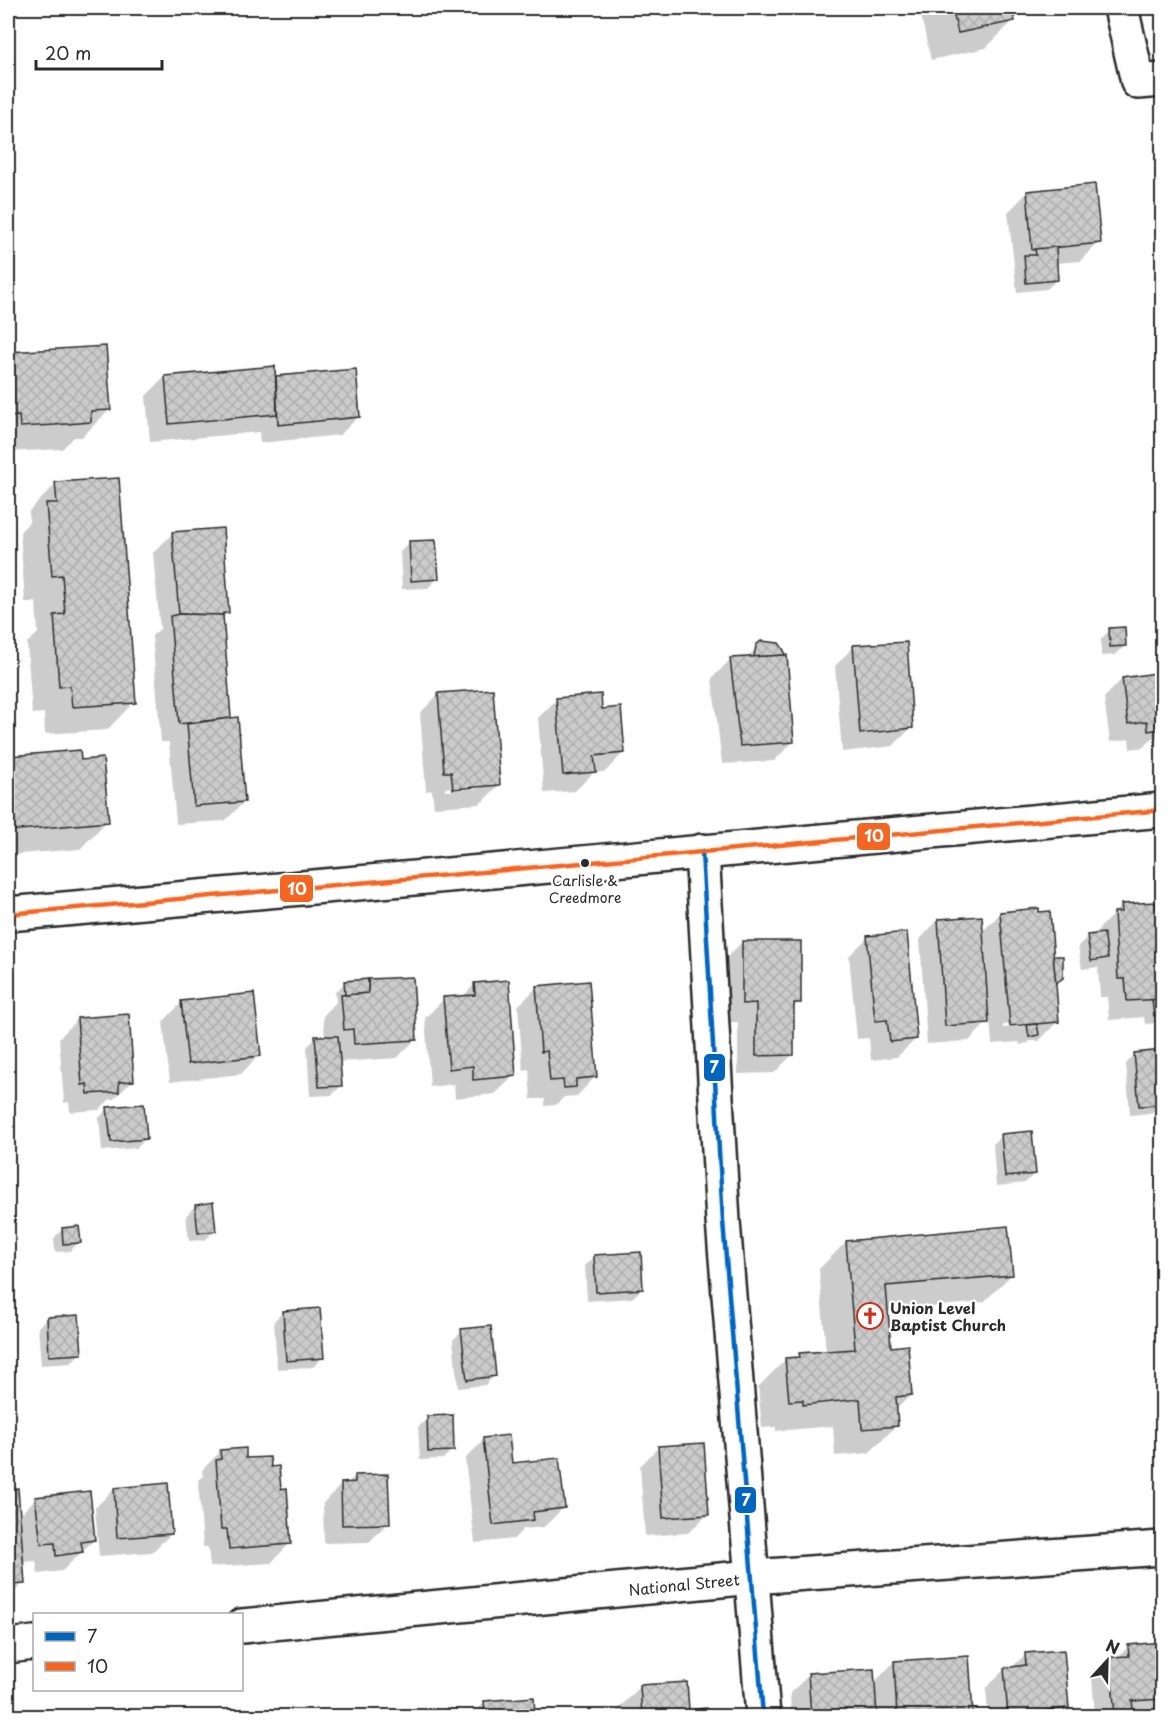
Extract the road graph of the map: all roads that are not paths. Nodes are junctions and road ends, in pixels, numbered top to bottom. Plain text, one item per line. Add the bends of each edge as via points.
1 (1121, 8) edge
2 (1150, 81) edge
3 (1162, 810) edge
4 (702, 851) junction
5 (8, 914) edge
6 (1162, 1548) edge
7 (752, 1577) junction
8 (243, 1626) edge
9 (33, 1643) edge
10 (8, 1646) edge
11 (762, 1716) edge

1 - 2 street
3 - 4 street
4 - 5 street
4 - 7 street via 723,1221
6 - 7 street, National Street
7 - 8 street, National Street
7 - 11 street
9 - 10 street

